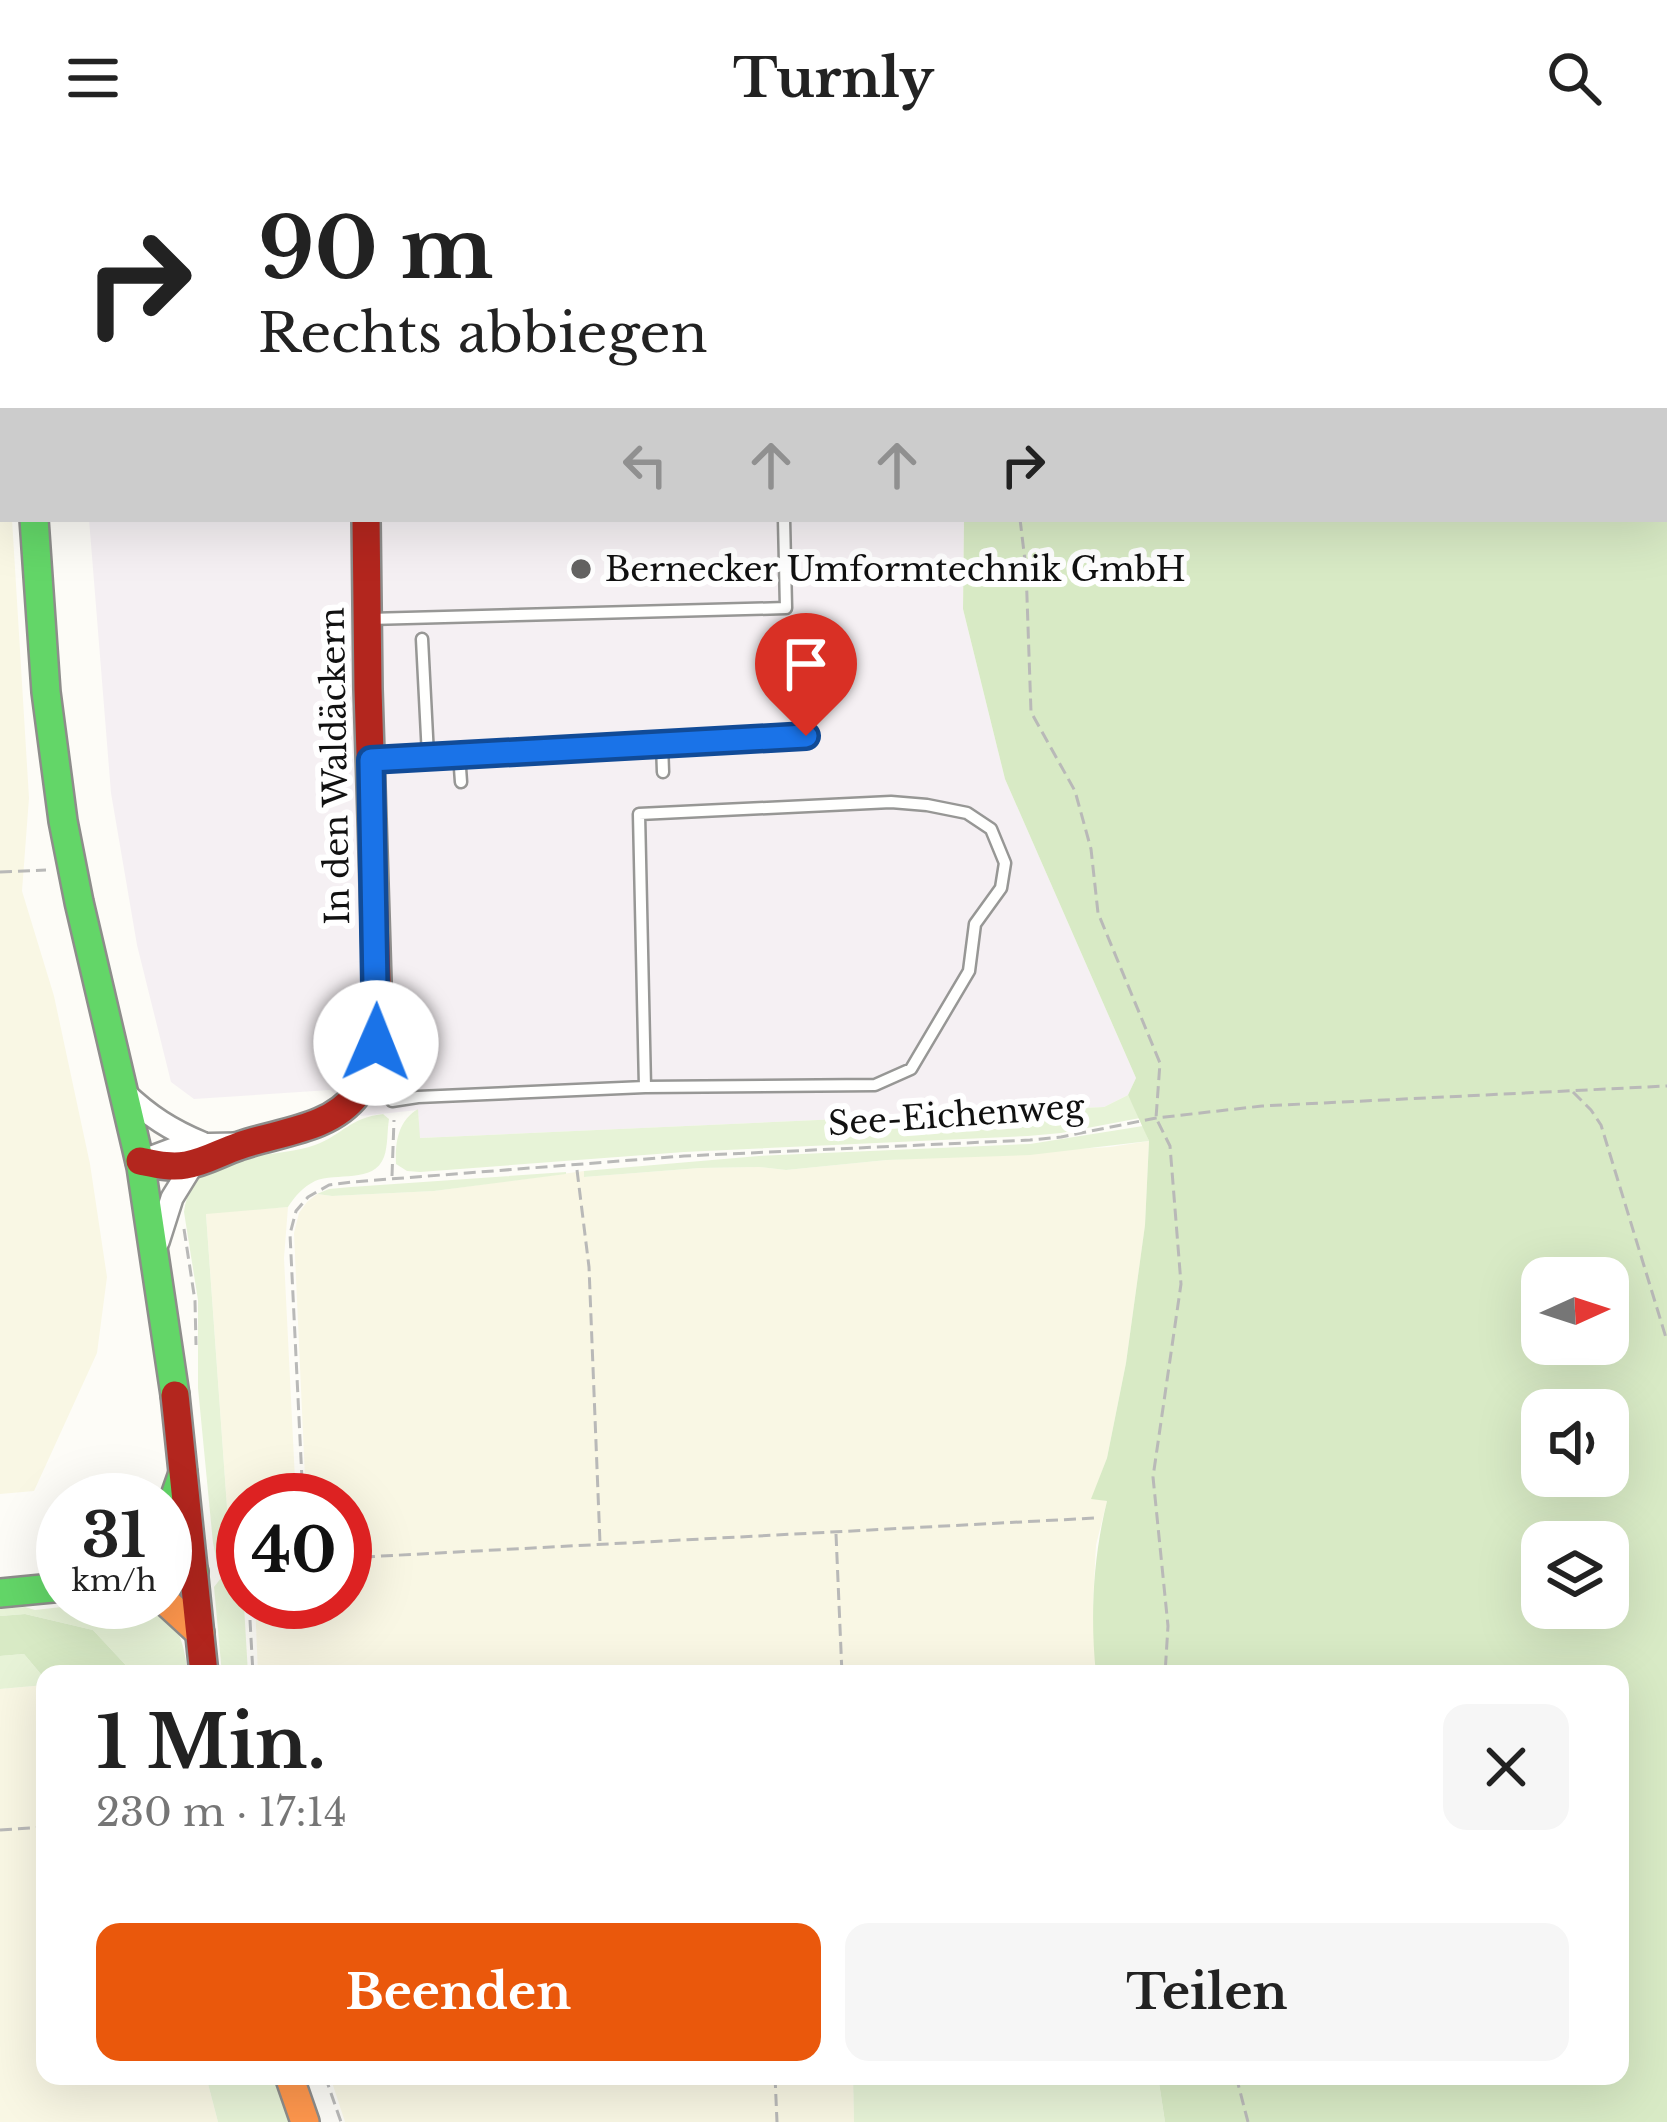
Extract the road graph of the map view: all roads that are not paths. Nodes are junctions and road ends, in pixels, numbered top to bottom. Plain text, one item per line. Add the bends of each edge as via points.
1 (34, 522) edge
2 (367, 522) edge
3 (784, 522) edge
4 (367, 619) junction
5 (422, 639) dead end
6 (806, 736) dead end
7 (662, 744) junction
8 (459, 754) junction
9 (428, 756) junction
10 (371, 760) junction
11 (663, 772) dead end
12 (461, 782) dead end
13 (645, 1087) junction
14 (125, 1094) junction
15 (392, 1101) road end
16 (198, 1154) junction
17 (140, 1161) junction
18 (156, 1248) junction
19 (183, 1473) edge
20 (192, 1516) edge
21 (204, 1573) junction
22 (192, 1574) edge
23 (36, 1590) edge
24 (0, 1593) edge
25 (192, 1626) edge
26 (200, 1633) junction
27 (203, 1665) edge
28 (292, 2085) edge
29 (305, 2122) edge

1 - 14 main road via 47,700 72,869
2 - 4 main road, In den Waldäckern
3 - 4 lane via 786,608
4 - 10 main road, In den Waldäckern
5 - 9 lane
6 - 7 lane
7 - 8 lane
7 - 11 lane
8 - 9 lane
8 - 12 lane
9 - 10 lane
10 - 16 main road, In den Waldäckern via 374,1060 356,1096 330,1118
13 - 13 lane via 639,814 891,802 967,813 991,829 1005,863 1001,889 975,923 969,971 911,1069 875,1085
13 - 15 lane
14 - 16 street
14 - 17 main road
16 - 17 main road, In den Waldäckern via 178,1166
16 - 18 street
17 - 18 main road
18 - 19 main road
20 - 21 main road
21 - 22 main road
21 - 26 main road
23 - 24 main road
25 - 26 main road
26 - 27 main road
28 - 29 main road

